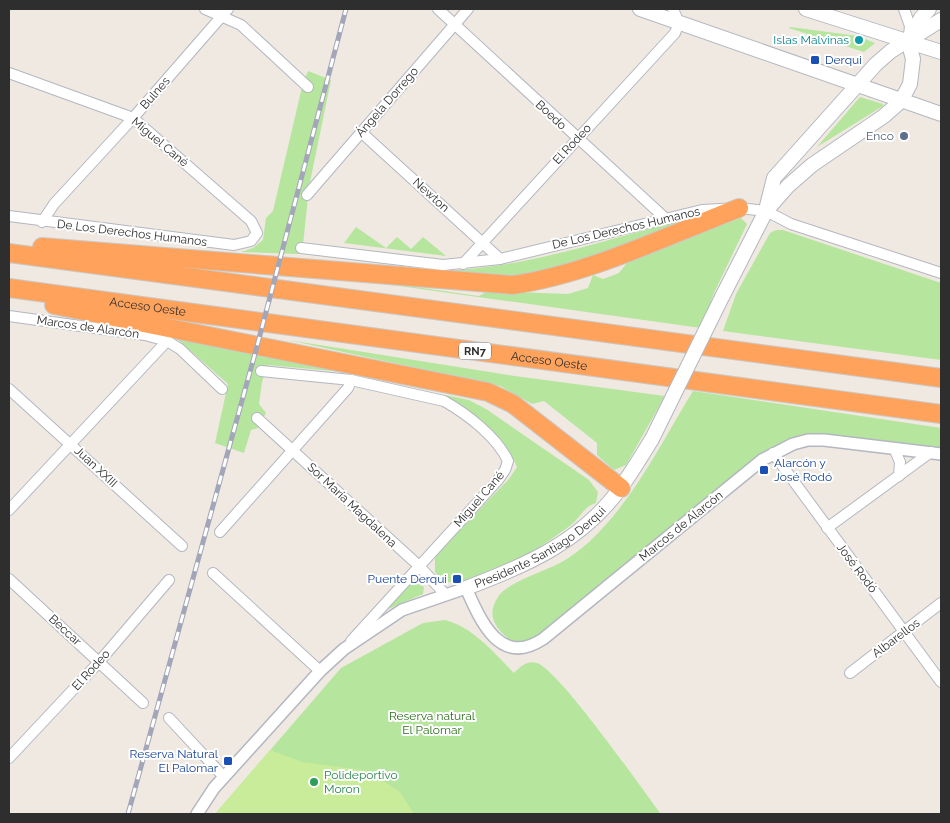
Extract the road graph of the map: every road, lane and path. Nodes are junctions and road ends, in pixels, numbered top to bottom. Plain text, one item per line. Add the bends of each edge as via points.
1 (205, 9) edge
2 (438, 9) edge
3 (468, 9) edge
4 (640, 9) edge
5 (673, 9) edge
6 (806, 9) edge
7 (904, 9) edge
8 (929, 9) edge
9 (225, 12) edge
10 (941, 20) edge
11 (678, 22) junction
12 (454, 24) junction
13 (908, 41) junction
14 (941, 52) edge
15 (9, 72) edge
16 (856, 85) junction
17 (308, 87) dead end
18 (901, 101) junction
19 (941, 114) edge
20 (133, 118) junction
21 (361, 132) junction
22 (577, 138) junction
23 (307, 195) dead end
24 (739, 208) junction
25 (766, 211) junction
26 (9, 216) edge
27 (666, 219) junction
28 (42, 222) junction
29 (255, 238) joint
30 (483, 242) junction
31 (9, 244) edge
32 (301, 248) dead end
33 (9, 253) edge
34 (500, 259) junction
35 (463, 264) junction
36 (941, 273) edge
37 (9, 288) edge
38 (9, 296) edge
39 (9, 316) edge
40 (167, 341) junction
41 (261, 371) dead end
42 (941, 378) edge
43 (351, 380) junction
44 (9, 389) edge
45 (222, 389) dead end
46 (941, 414) edge
47 (256, 418) dead end
48 (71, 443) junction
49 (894, 448) junction
50 (292, 449) junction
51 (773, 453) junction
52 (936, 453) edge
53 (899, 476) junction
54 (621, 488) junction
55 (9, 510) edge
56 (827, 528) junction
57 (220, 532) dead end
58 (182, 546) dead end
59 (418, 565) junction
60 (213, 573) dead end
61 (9, 579) edge
62 (170, 580) dead end
63 (466, 588) junction
64 (445, 594) junction
65 (941, 603) edge
66 (904, 632) junction
67 (344, 649) junction
68 (99, 662) junction
69 (320, 671) junction
70 (850, 673) dead end
71 (941, 682) edge
72 (142, 703) dead end
73 (169, 718) dead end
74 (9, 758) edge
75 (224, 777) junction
76 (196, 814) edge

1 - 9 street
2 - 12 street, Boedo
3 - 12 street, Ángela Dorrego
4 - 11 main road
5 - 11 street
6 - 13 main road
7 - 13 street via 910,26
8 - 13 main road
9 - 17 street
9 - 20 street, Bulnes
10 - 13 main road, Presidente Santiago Derqui
11 - 16 main road
11 - 22 street, El Rodeo via 675,33
12 - 21 street, Ángela Dorrego
12 - 22 street, Boedo
13 - 14 main road
13 - 16 main road, Presidente Santiago Derqui via 881,60
13 - 18 main road, Presidente Santiago Derqui via 913,59 910,84
15 - 20 street, Miguel Cané
16 - 18 main road
16 - 25 main road, Presidente Santiago Derqui via 774,178
18 - 19 main road
18 - 25 main road, Presidente Santiago Derqui via 798,176
20 - 28 street, Bulnes via 54,204
20 - 29 street, Miguel Cané via 251,221
21 - 23 street, Ángela Dorrego
21 - 30 street, Newton
22 - 27 street, Boedo
22 - 30 street, El Rodeo
24 - 25 street, De Los Derechos Humanos
24 - 27 street, De Los Derechos Humanos via 702,210
24 - 31 highway via 578,270 512,284
25 - 36 street, De Los Derechos Humanos via 791,224
25 - 54 main road, Presidente Santiago Derqui, bridge via 652,439
26 - 28 street, De Los Derechos Humanos
27 - 34 street, De Los Derechos Humanos
28 - 29 street, De Los Derechos Humanos via 234,244 247,243
30 - 34 street, Newton
30 - 35 street, El Rodeo
32 - 35 street, De Los Derechos Humanos via 443,265
33 - 42 highway
34 - 35 street, De Los Derechos Humanos
37 - 46 highway, Acceso Oeste / RN7
38 - 54 highway via 488,392 513,404
39 - 40 street, Marcos de Alarcón
40 - 45 street via 180,349
40 - 48 street
41 - 43 street, Miguel Cané
43 - 50 street via 348,388
43 - 59 street, Miguel Cané via 444,401 491,438 508,462 498,480
44 - 48 street, Juan XXIII
47 - 50 street, Sor María Magdalena
48 - 55 street
48 - 58 street, Juan XXIII
49 - 51 street, Marcos de Alarcón via 816,440 793,444
49 - 52 street, Marcos de Alarcón
49 - 53 street via 900,462
50 - 57 street
50 - 59 street, Sor María Magdalena
51 - 56 street, José Rodó
51 - 63 street, Marcos de Alarcón via 532,646 519,649 498,640 477,612
52 - 53 street
53 - 56 street
54 - 63 main road, Presidente Santiago Derqui via 575,535 546,554
56 - 66 street, José Rodó
59 - 64 street, Sor María Magdalena
59 - 67 street, Miguel Cané
60 - 69 street
61 - 68 street, Beccar
62 - 68 street, El Rodeo
63 - 64 street, Presidente Santiago Derqui
64 - 67 street, Presidente Santiago Derqui via 402,610
65 - 66 street, Albarellos
66 - 70 street, Albarellos
66 - 71 street, José Rodó
67 - 69 street, Presidente Santiago Derqui
68 - 72 street, Beccar
68 - 74 street, El Rodeo
69 - 75 street, Presidente Santiago Derqui
73 - 75 street
75 - 76 street, Presidente Santiago Derqui

